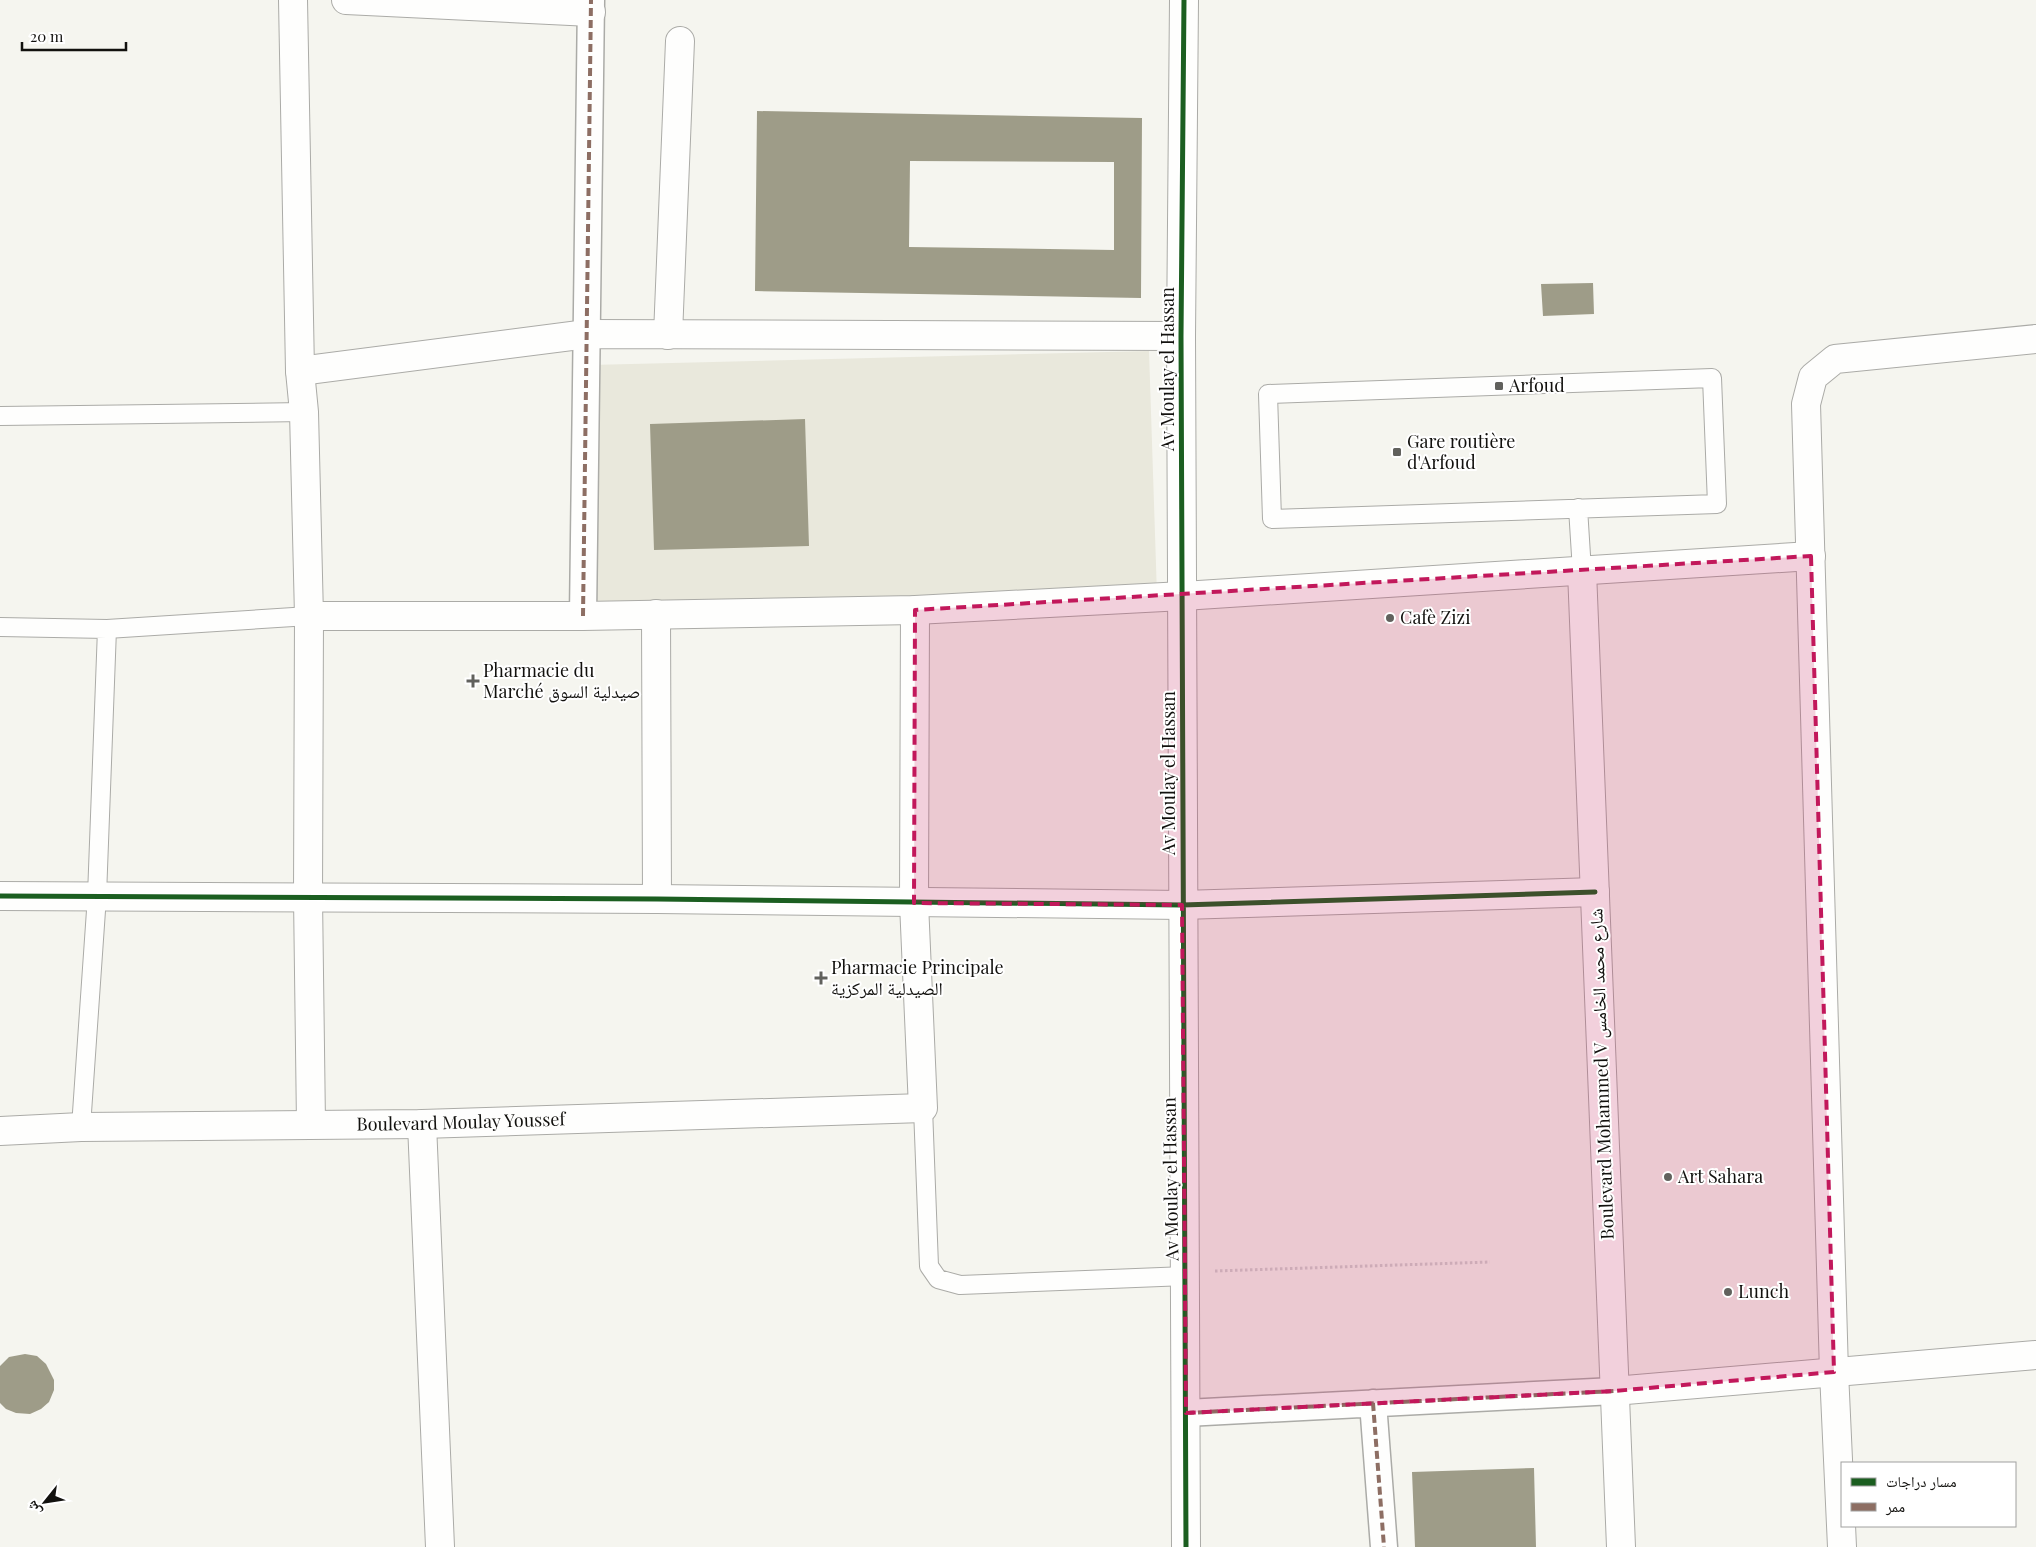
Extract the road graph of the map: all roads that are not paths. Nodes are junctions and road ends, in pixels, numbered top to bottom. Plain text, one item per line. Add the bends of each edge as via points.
1 (293, 0) edge
2 (346, 0) edge
3 (1184, 0) edge
4 (591, 6) edge
5 (680, 41) dead end
6 (587, 334) junction
7 (668, 335) junction
8 (1181, 336) junction
9 (2036, 339) edge
10 (300, 371) junction
11 (304, 412) junction
12 (0, 416) edge
13 (1578, 508) junction
14 (1811, 556) junction
15 (1582, 570) junction
16 (1182, 596) junction
17 (914, 610) junction
18 (656, 614) junction
19 (309, 616) junction
20 (583, 616) junction
21 (0, 627) edge
22 (107, 629) junction
23 (1595, 892) junction
24 (0, 896) edge
25 (97, 896) junction
26 (308, 897) junction
27 (657, 899) junction
28 (914, 903) junction
29 (1182, 905) junction
30 (923, 1108) junction
31 (311, 1124) junction
32 (422, 1124) junction
33 (81, 1128) junction
34 (0, 1131) edge
35 (1186, 1274) junction
36 (2036, 1356) edge
37 (1834, 1372) junction
38 (1614, 1391) junction
39 (1373, 1403) junction
40 (1186, 1413) junction
41 (1841, 1525) edge
42 (1841, 1527) edge
43 (440, 1547) edge
44 (1186, 1547) edge
45 (1384, 1547) edge
46 (1621, 1547) edge
47 (1842, 1547) edge

1 - 10 street
2 - 4 street
3 - 8 street, Av Moulay el Hassan
4 - 6 street
5 - 7 street
6 - 7 street
6 - 10 street
6 - 20 street
7 - 8 street
8 - 16 street, Av Moulay el Hassan
9 - 14 street via 1835,359 1813,377 1806,404
10 - 11 street
11 - 12 lane
11 - 19 street
13 - 13 lane via 1717,504 1712,378 1268,394 1272,519
13 - 15 lane
14 - 15 street
14 - 37 street
15 - 16 street
15 - 23 street, Boulevard Mohammed V شارع محمد الخامس
16 - 17 street
16 - 29 street, Av Moulay el Hassan
17 - 18 street
17 - 28 street
18 - 20 street
18 - 27 street
19 - 20 street
19 - 22 lane
19 - 26 street
21 - 22 lane
22 - 25 lane
23 - 29 street
23 - 38 street, Boulevard Mohammed V شارع محمد الخامس
24 - 25 street
25 - 26 street
25 - 33 lane
26 - 27 street
26 - 31 street
27 - 28 street
28 - 29 street
28 - 30 street
29 - 35 street, Av Moulay el Hassan
30 - 32 street, Boulevard Moulay Youssef
30 - 35 lane via 930,1266 938,1279 960,1285
31 - 32 street, Boulevard Moulay Youssef
31 - 33 street, Boulevard Moulay Youssef
32 - 43 street
33 - 34 street, Boulevard Moulay Youssef
35 - 40 street, Av Moulay el Hassan
36 - 37 street
37 - 38 street
37 - 41 street
38 - 39 street
38 - 46 street, Boulevard Mohammed V شارع محمد الخامس
39 - 40 street
39 - 45 street
40 - 44 street, Av Moulay el Hassan
42 - 47 street

